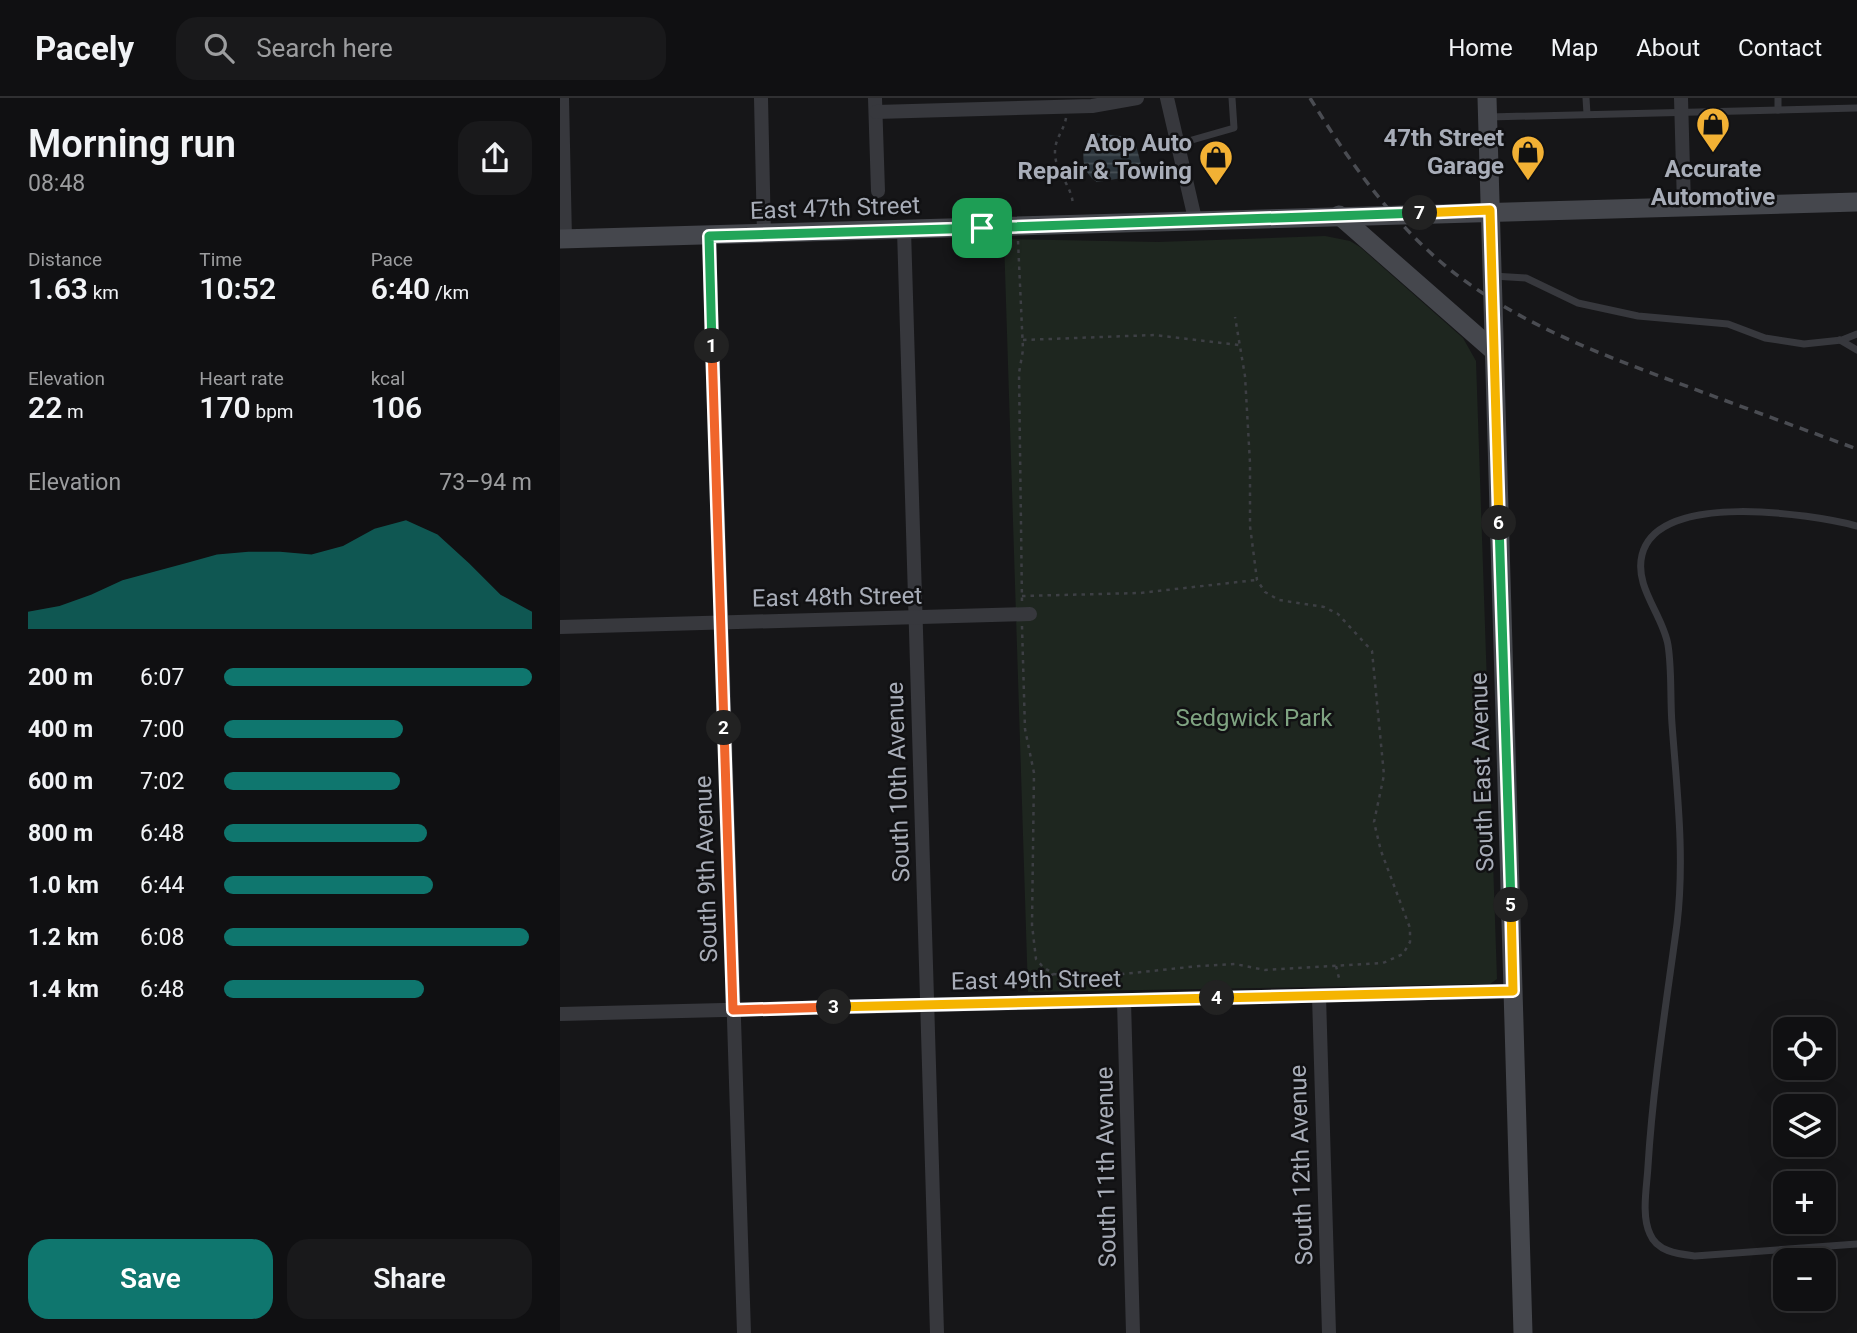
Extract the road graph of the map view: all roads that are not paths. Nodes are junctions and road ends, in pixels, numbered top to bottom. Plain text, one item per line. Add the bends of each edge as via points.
1 (562, 98) edge
2 (761, 98) edge
3 (1137, 98) edge
4 (1167, 98) edge
5 (1232, 98) edge
6 (1586, 98) edge
7 (1778, 98) edge
8 (981, 104) edge
9 (1681, 104) edge
10 (876, 105) edge
11 (1488, 107) edge
12 (1857, 108) edge
13 (1778, 110) junction
14 (1587, 114) junction
15 (1178, 144) junction
16 (878, 191) dead end
17 (1857, 202) edge
18 (1684, 205) junction
19 (1490, 210) junction
20 (1339, 215) junction
21 (1195, 219) junction
22 (904, 230) junction
23 (764, 234) junction
24 (709, 236) junction
25 (562, 239) edge
26 (1492, 276) junction
27 (1857, 334) edge
28 (1840, 340) junction
29 (1857, 350) edge
30 (1494, 351) junction
31 (1857, 526) edge
32 (1026, 614) road end
33 (915, 617) junction
34 (721, 622) junction
35 (560, 627) edge
36 (1513, 991) junction
37 (1319, 996) junction
38 (1125, 1000) junction
39 (928, 1005) junction
40 (733, 1010) junction
41 (560, 1014) edge
42 (1857, 1244) edge
43 (744, 1333) edge
44 (937, 1333) edge
45 (1132, 1333) edge
46 (1329, 1333) edge
47 (1523, 1333) edge

1 - 25 street
2 - 23 street
3 - 8 street via 1092,106
4 - 15 street
5 - 15 lane via 1234,128
6 - 14 lane
7 - 13 lane
8 - 10 street
9 - 13 lane
9 - 14 lane
9 - 18 street
10 - 16 street
11 - 14 lane
11 - 19 main road, South East Avenue
12 - 13 lane
15 - 21 street
17 - 18 main road, East 47th Street
18 - 19 main road, East 47th Street
19 - 20 main road, East 47th Street
19 - 26 main road, South East Avenue
20 - 21 main road, East 47th Street
20 - 30 main road
21 - 22 main road, East 47th Street
22 - 23 main road, East 47th Street
22 - 33 street, South 10th Avenue
23 - 24 main road, East 47th Street
24 - 25 main road, East 47th Street
24 - 34 street, South 9th Avenue
26 - 28 lane via 1527,278 1578,303 1638,316 1728,324 1765,338 1804,344
26 - 30 main road, South East Avenue
27 - 28 lane
28 - 29 lane
30 - 36 main road, South East Avenue
31 - 42 lane via 1760,512 1692,517 1667,524 1652,536 1642,554 1642,575 1668,645 1682,858 1649,1147 1646,1214 1650,1234 1659,1246 1673,1253 1695,1256
32 - 33 street, East 48th Street
33 - 34 street, East 48th Street
33 - 39 street, South 10th Avenue
34 - 35 street, East 48th Street
34 - 40 street, South 9th Avenue
36 - 37 street, East 49th Street
36 - 47 main road, South East Avenue
37 - 38 street, East 49th Street
37 - 46 street, South 12th Avenue
38 - 39 street, East 49th Street
38 - 45 street, South 11th Avenue
39 - 40 street, East 49th Street
39 - 44 street, South 10th Avenue
40 - 41 street, East 49th Street
40 - 43 street, South 9th Avenue

